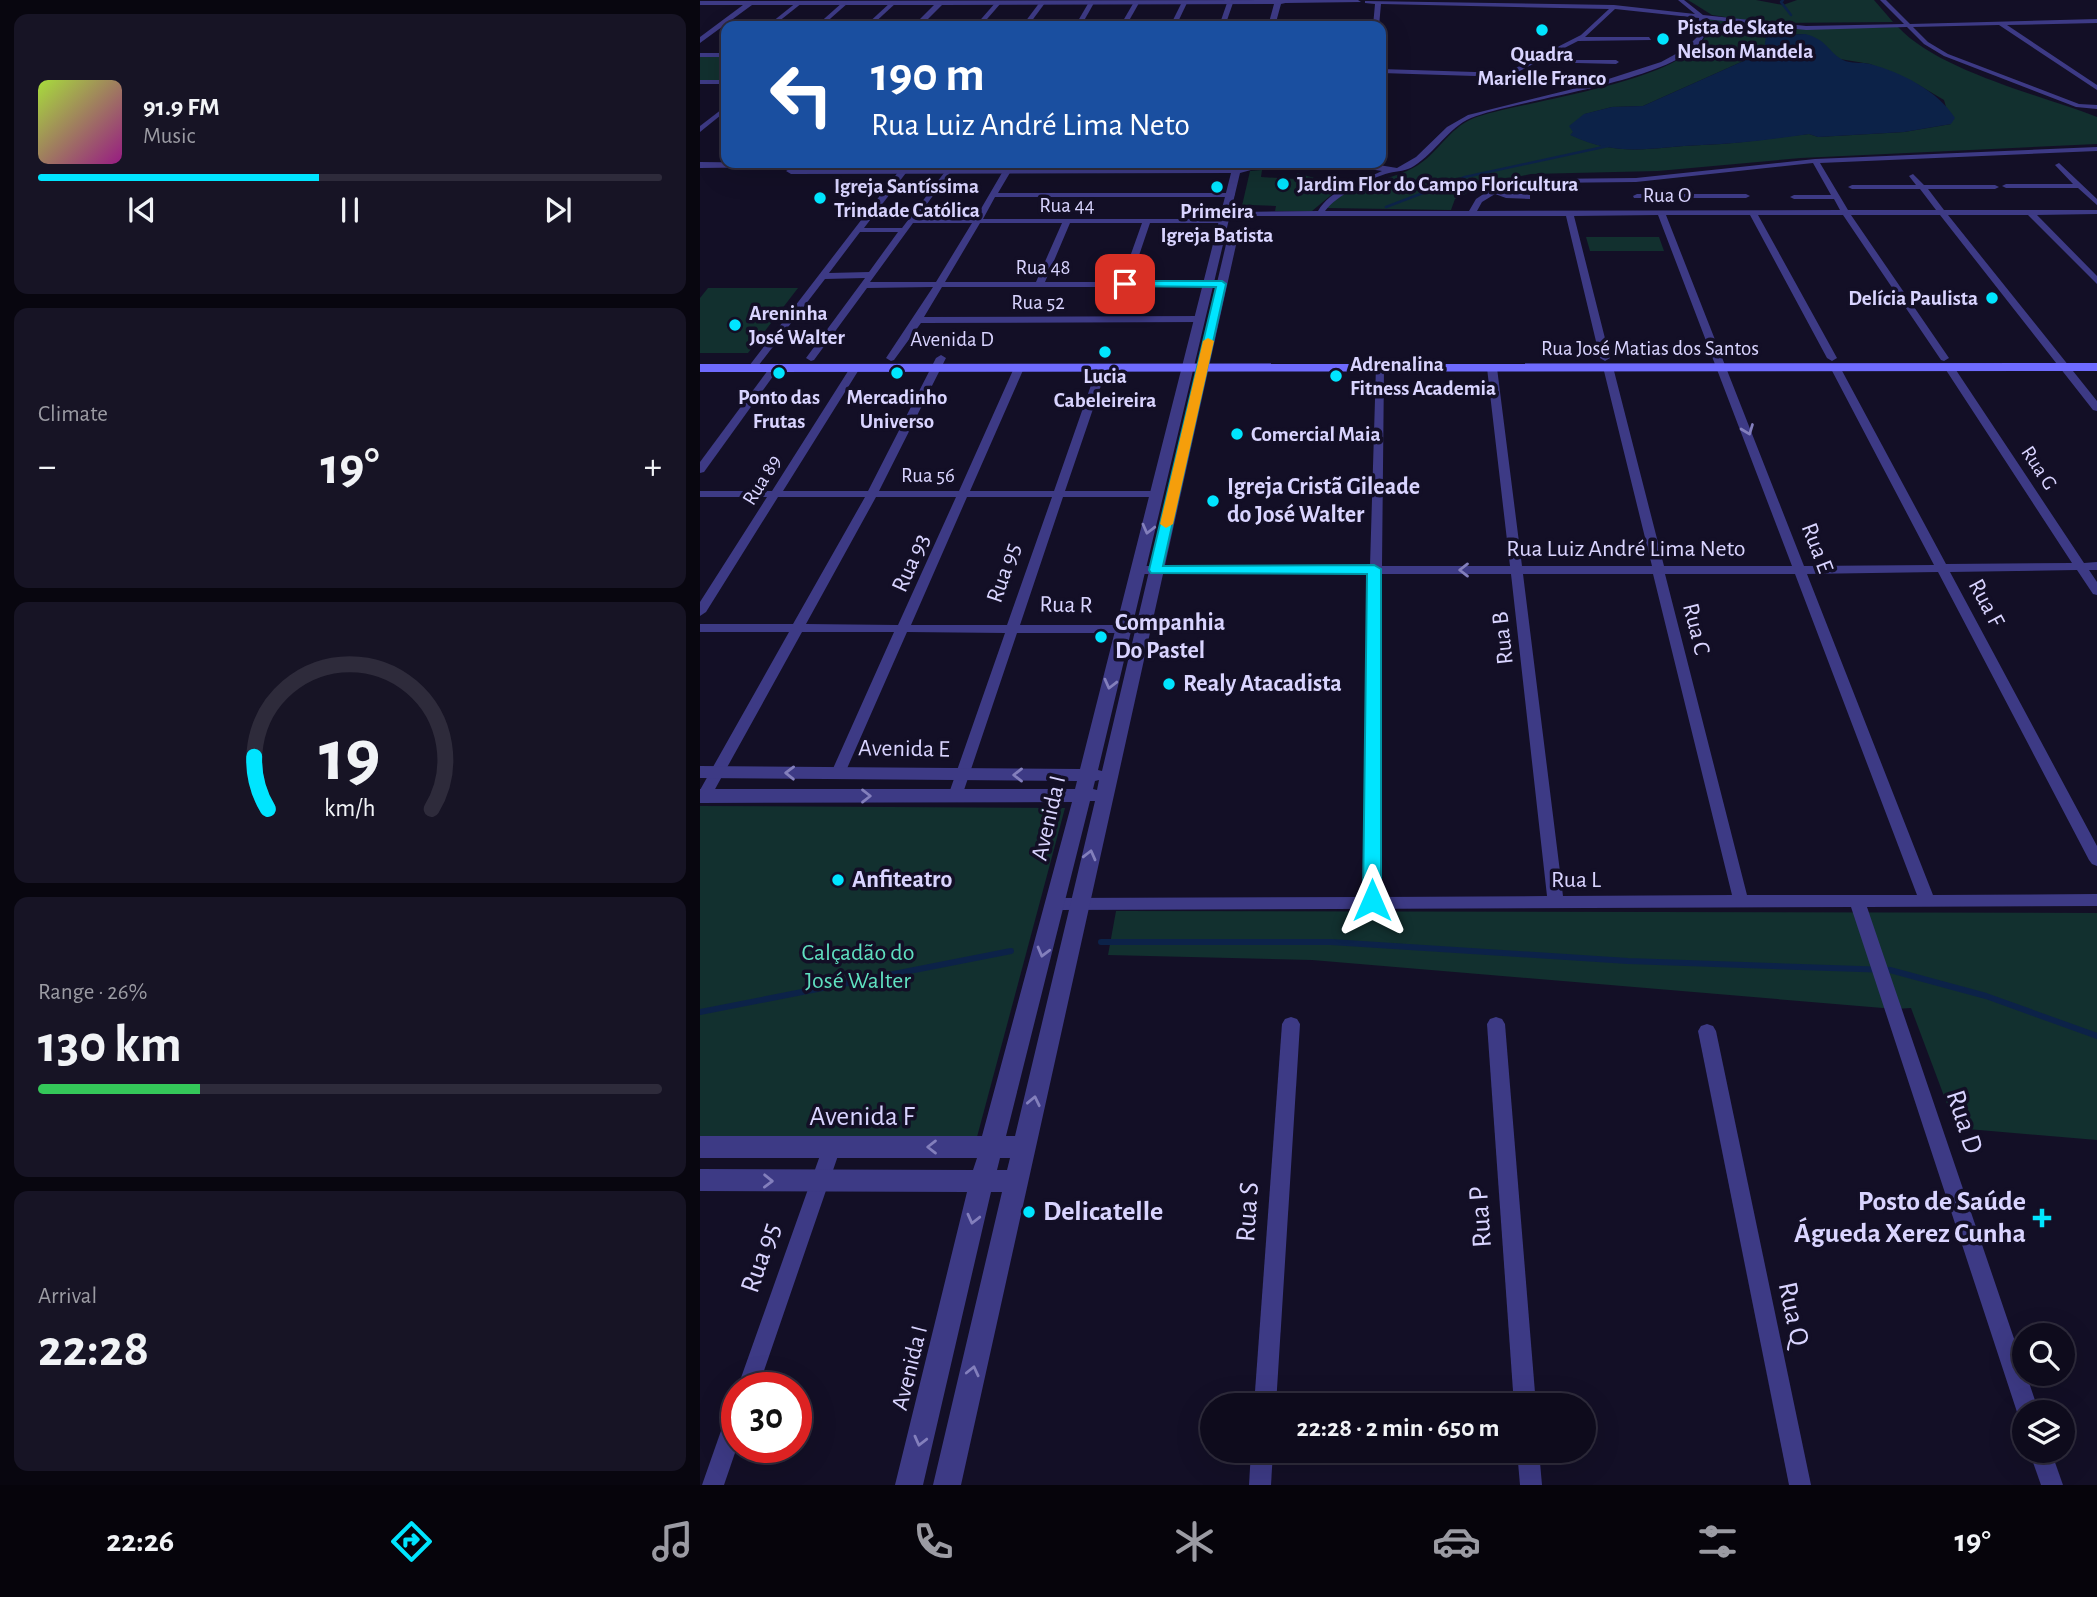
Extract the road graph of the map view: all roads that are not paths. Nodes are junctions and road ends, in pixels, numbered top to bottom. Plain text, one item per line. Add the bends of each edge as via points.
1 (1485, 0) edge
2 (1681, 0) edge
3 (1883, 0) edge
4 (1894, 0) edge
5 (743, 1) edge
6 (899, 1) edge
7 (946, 1) edge
8 (1012, 1) edge
9 (1116, 1) edge
10 (1228, 1) edge
11 (1283, 1) edge
12 (1358, 1) edge
13 (1368, 1) edge
14 (1378, 2) junction
15 (700, 3) edge
16 (799, 3) junction
17 (845, 3) junction
18 (998, 3) junction
19 (1042, 3) junction
20 (1091, 3) junction
21 (1136, 3) junction
22 (1184, 3) junction
23 (1614, 7) junction
24 (1700, 15) junction
25 (2097, 19) edge
26 (721, 21) edge
27 (722, 21) edge
28 (777, 21) edge
29 (825, 21) edge
30 (874, 21) edge
31 (923, 21) edge
32 (932, 21) edge
33 (982, 21) edge
34 (1029, 21) edge
35 (1081, 21) edge
36 (1126, 21) edge
37 (1175, 21) edge
38 (1223, 21) edge
39 (1274, 21) edge
40 (1281, 21) edge
41 (1376, 21) edge
42 (2000, 23) junction
43 (1909, 24) junction
44 (700, 34) edge
45 (1577, 39) junction
46 (1648, 39) dead end
47 (700, 41) edge
48 (1926, 43) junction
49 (1935, 43) junction
50 (700, 55) edge
51 (721, 55) edge
52 (1535, 62) junction
53 (1616, 62) dead end
54 (1386, 71) edge
55 (1506, 75) junction
56 (701, 82) edge
57 (721, 82) edge
58 (1588, 86) junction
59 (2097, 88) edge
60 (2097, 107) edge
61 (721, 112) edge
62 (700, 116) edge
63 (716, 116) junction
64 (721, 116) edge
65 (700, 130) edge
66 (2097, 149) edge
67 (2049, 150) junction
68 (2003, 154) junction
69 (1909, 159) junction
70 (1849, 160) junction
71 (1815, 161) junction
72 (721, 162) edge
73 (2015, 164) dead end
74 (700, 165) edge
75 (736, 168) edge
76 (906, 168) joint
77 (1059, 168) edge
78 (1242, 168) edge
79 (1243, 168) edge
80 (1376, 168) edge
81 (700, 170) edge
82 (947, 171) junction
83 (1007, 171) junction
84 (1390, 171) junction
85 (1857, 171) dead end
86 (1672, 186) dead end
87 (2006, 186) dead end
88 (2080, 186) junction
89 (1852, 187) dead end
90 (1922, 187) junction
91 (1995, 187) dead end
92 (1494, 191) junction
93 (994, 195) junction
94 (1231, 195) junction
95 (1637, 196) dead end
96 (1677, 196) junction
97 (1746, 196) dead end
98 (1527, 197) dead end
99 (1794, 197) dead end
100 (1836, 197) junction
101 (2097, 203) edge
102 (2097, 212) edge
103 (1472, 213) junction
104 (1569, 213) junction
105 (1661, 213) junction
106 (1684, 213) junction
107 (1754, 213) junction
108 (1942, 213) junction
109 (2031, 213) junction
110 (1238, 214) junction
111 (1320, 214) junction
112 (1846, 214) junction
113 (909, 221) junction
114 (978, 221) junction
115 (1224, 221) junction
116 (1066, 222) junction
117 (1146, 223) junction
118 (859, 230) junction
119 (903, 230) junction
120 (824, 275) junction
121 (871, 275) junction
122 (2097, 281) edge
123 (938, 284) junction
124 (1125, 284) junction
125 (1222, 284) junction
126 (864, 285) junction
127 (1039, 285) junction
128 (1208, 285) junction
129 (1200, 319) junction
130 (918, 320) junction
131 (700, 358) edge
132 (811, 358) junction
133 (891, 358) junction
134 (2097, 358) edge
135 (1606, 362) junction
136 (1721, 362) junction
137 (1833, 362) junction
138 (1947, 362) junction
139 (2060, 362) junction
140 (757, 363) junction
141 (940, 363) junction
142 (1189, 363) junction
143 (1204, 363) junction
144 (2097, 366) edge
145 (700, 368) edge
146 (774, 368) junction
147 (855, 368) junction
148 (1020, 368) junction
149 (1102, 368) junction
150 (1380, 368) junction
151 (1492, 368) junction
152 (2097, 408) edge
153 (1176, 415) junction
154 (1191, 415) junction
155 (700, 470) edge
156 (1060, 493) junction
157 (700, 494) edge
158 (776, 494) junction
159 (872, 494) junction
160 (1157, 494) junction
161 (965, 495) junction
162 (2081, 566) junction
163 (2097, 566) edge
164 (1374, 569) junction
165 (1945, 569) junction
166 (1147, 570) junction
167 (1658, 570) junction
168 (1802, 570) junction
169 (1518, 571) junction
170 (2097, 591) edge
171 (700, 612) edge
172 (1014, 626) junction
173 (906, 627) junction
174 (700, 628) edge
175 (798, 628) junction
176 (1124, 629) junction
177 (709, 772) edge
178 (838, 773) junction
179 (962, 774) junction
180 (1095, 785) junction
181 (702, 796) edge
182 (955, 796) junction
183 (2097, 860) edge
184 (1372, 900) junction
185 (1927, 900) junction
186 (2097, 900) edge
187 (1741, 901) junction
188 (1857, 901) junction
189 (1556, 903) junction
190 (1067, 904) junction
191 (1291, 1024) dead end
192 (1496, 1024) dead end
193 (1707, 1031) dead end
194 (992, 1146) junction
195 (700, 1147) edge
196 (832, 1147) junction
197 (1024, 1147) junction
198 (700, 1180) edge
199 (982, 1181) junction
200 (1016, 1181) junction
201 (819, 1182) junction
202 (753, 1372) edge
203 (1266, 1393) edge
204 (1524, 1393) edge
205 (2024, 1400) edge
206 (721, 1462) edge
207 (1261, 1463) edge
208 (1529, 1463) edge
209 (2044, 1463) edge
210 (713, 1485) edge
211 (909, 1485) edge
212 (947, 1485) edge
213 (1260, 1485) edge
214 (1531, 1485) edge
215 (1800, 1485) edge
216 (2052, 1485) edge

1 - 24 street via 1622,5
2 - 24 street
3 - 43 street
4 - 43 street
5 - 15 street
5 - 16 street
5 - 27 street
5 - 44 street
6 - 7 street
6 - 17 street
6 - 30 street
7 - 18 street
7 - 31 street
7 - 32 street
8 - 18 street
8 - 19 street
9 - 20 street
9 - 21 street
10 - 11 street
10 - 22 street
10 - 38 street
11 - 12 street
11 - 39 street
11 - 40 street
12 - 13 street
13 - 14 street
14 - 23 street
14 - 41 street
16 - 17 street
16 - 28 street
17 - 29 street
18 - 33 street
19 - 20 street
19 - 34 street
20 - 35 street
21 - 22 street
21 - 36 street
22 - 37 street
23 - 24 street
23 - 45 street
24 - 43 street via 1776,27
24 - 58 street via 1701,36 1678,56
25 - 42 street
25 - 43 street
26 - 47 street
42 - 43 street
42 - 59 street
43 - 48 street
43 - 49 street
45 - 46 street
45 - 52 street
48 - 49 street
48 - 60 street via 1969,65 2078,106
49 - 60 street
50 - 51 street
52 - 53 street
52 - 55 street
54 - 55 street
55 - 58 street
56 - 57 street
58 - 84 street via 1470,116 1436,138 1426,154
61 - 63 street
62 - 63 street
63 - 64 street
63 - 65 street
66 - 67 street
67 - 68 street
67 - 88 street
68 - 69 street
68 - 73 street
69 - 70 street
69 - 90 street
70 - 71 street
70 - 85 street
71 - 92 street via 1656,179 1543,181
71 - 100 street, Rua G
72 - 74 street
75 - 81 street
76 - 82 street
76 - 118 street
77 - 83 street
78 - 94 street, Avenida I
79 - 110 street, Avenida I
80 - 84 street
82 - 83 street
82 - 113 street
83 - 93 street
84 - 111 street via 1336,197
86 - 96 street
87 - 88 street
88 - 101 street
89 - 90 street
90 - 91 street
90 - 108 street
92 - 98 street
92 - 103 street via 1479,201
93 - 94 street
93 - 114 street
94 - 115 street, Avenida I
95 - 96 street
96 - 97 street
96 - 106 street
99 - 100 street
100 - 112 street, Rua G
102 - 109 street, Rua O
103 - 104 street, Rua O
103 - 111 street, Rua O
104 - 105 street, Rua O
104 - 135 street, Rua C
105 - 106 street, Rua O
105 - 136 street, Rua E
106 - 107 street, Rua O
107 - 112 street, Rua O
107 - 137 street, Rua F
108 - 109 street, Rua O
108 - 112 street, Rua O
108 - 139 street
109 - 122 street
110 - 111 street, Rua O
110 - 125 street, Avenida I
112 - 138 street, Rua G
113 - 114 street, Rua 44
113 - 119 street
114 - 116 street, Rua 44
114 - 123 street
115 - 117 street, Rua 44
115 - 128 street, Avenida I
116 - 117 street, Rua 44
116 - 127 street
117 - 124 street
118 - 119 street
118 - 120 street
119 - 121 street
120 - 121 street
120 - 140 street
121 - 126 street
123 - 126 street, Rua 48
123 - 127 street, Rua 48
123 - 130 street
124 - 127 street, Rua 48
124 - 128 street, Rua 48
125 - 128 street, Rua 48
125 - 143 street, Avenida I
126 - 132 street
128 - 129 street, Avenida I
129 - 130 street, Rua 52
129 - 142 street, Avenida I
130 - 133 street
131 - 140 main road, Avenida D
132 - 133 main road, Avenida D
132 - 140 main road, Avenida D
133 - 141 main road, Avenida D
134 - 139 main road, Rua José Matias dos Santos
135 - 136 main road, Rua José Matias dos Santos
135 - 143 main road, Rua José Matias dos Santos
135 - 151 main road, Rua José Matias dos Santos
135 - 167 street, Rua C
136 - 137 main road, Rua José Matias dos Santos
136 -> 168 street, Rua E
137 - 138 main road, Rua José Matias dos Santos
137 - 165 street, Rua F
138 - 139 main road, Rua José Matias dos Santos
138 - 162 street, Rua G
139 - 144 main road, Rua José Matias dos Santos
139 - 152 street
140 - 145 main road, Avenida D
140 - 146 main road, Avenida D
141 - 142 main road, Avenida D
141 - 147 main road, Avenida D
141 - 148 main road, Avenida D
141 - 159 street
142 - 143 main road, Avenida D
142 - 149 main road, Avenida D
142 - 153 street, Avenida I
143 - 150 main road, Rua José Matias dos Santos
143 - 154 street, Avenida I
146 - 147 main road, Avenida D
146 - 155 street
147 - 158 street, Rua 89
148 - 149 main road, Avenida D
148 - 161 street, Rua 93
149 - 156 street, Rua 95
150 - 151 main road, Rua José Matias dos Santos
150 - 164 street
151 - 169 street, Rua B
153 - 154 street
153 - 160 street, Avenida I
154 - 166 street, Avenida I
156 - 160 street, Rua 56
156 - 161 street, Rua 56
156 - 172 street, Rua 95
157 - 158 street, Rua 56
158 - 159 street, Rua 56
158 - 171 street, Rua 89
159 - 161 street, Rua 56
159 - 175 street
160 -> 166 street, Avenida I
161 - 173 street, Rua 93
162 - 163 street, Rua Luiz André Lima Neto
162 - 165 street, Rua Luiz André Lima Neto
162 - 170 street, Rua G
164 - 166 street, Rua Luiz André Lima Neto
169 -> 164 street, Rua Luiz André Lima Neto
164 - 184 street
165 - 168 street, Rua Luiz André Lima Neto
165 - 183 street, Rua F
166 - 176 street, Avenida I
166 - 180 street, Avenida I
167 - 168 street, Rua Luiz André Lima Neto
167 - 169 street, Rua Luiz André Lima Neto
167 - 187 street, Rua C
168 - 185 street, Rua E
169 - 189 street, Rua B
172 - 173 street, Rua R
172 - 176 street, Rua R
172 - 179 street, Rua 95
173 - 175 street, Rua R
173 - 178 street, Rua 93
174 - 175 street, Rua R
175 - 177 street
176 -> 180 street, Avenida I
178 -> 177 street, Avenida E
177 - 181 street
178 - 179 street, Avenida E
180 -> 179 street, Avenida E
179 - 182 street, Rua 95
180 - 182 street, Avenida E
180 - 190 street, Avenida I
181 -> 182 street, Avenida E
184 - 189 street, Rua L
184 - 190 street, Rua L
185 - 186 street, Rua L
185 - 188 street, Rua L
187 - 188 street, Rua L
187 - 189 street, Rua L
188 - 205 street, Rua D
190 -> 194 street, Avenida I
197 -> 190 street, Avenida I
191 - 203 street, Rua S
192 - 204 street, Rua P
193 - 215 street, Rua Q
194 -> 196 street, Avenida F
194 - 197 street, Avenida F
194 - 199 street, Avenida I
195 - 196 street, Avenida F
196 - 201 street, Rua 95
197 - 200 street, Avenida I
198 -> 201 street
199 - 200 street
199 - 201 street
199 -> 211 street, Avenida I
212 -> 200 street, Avenida I
201 - 202 street, Rua 95
206 - 210 street
207 - 213 street
208 - 214 street
209 - 216 street

